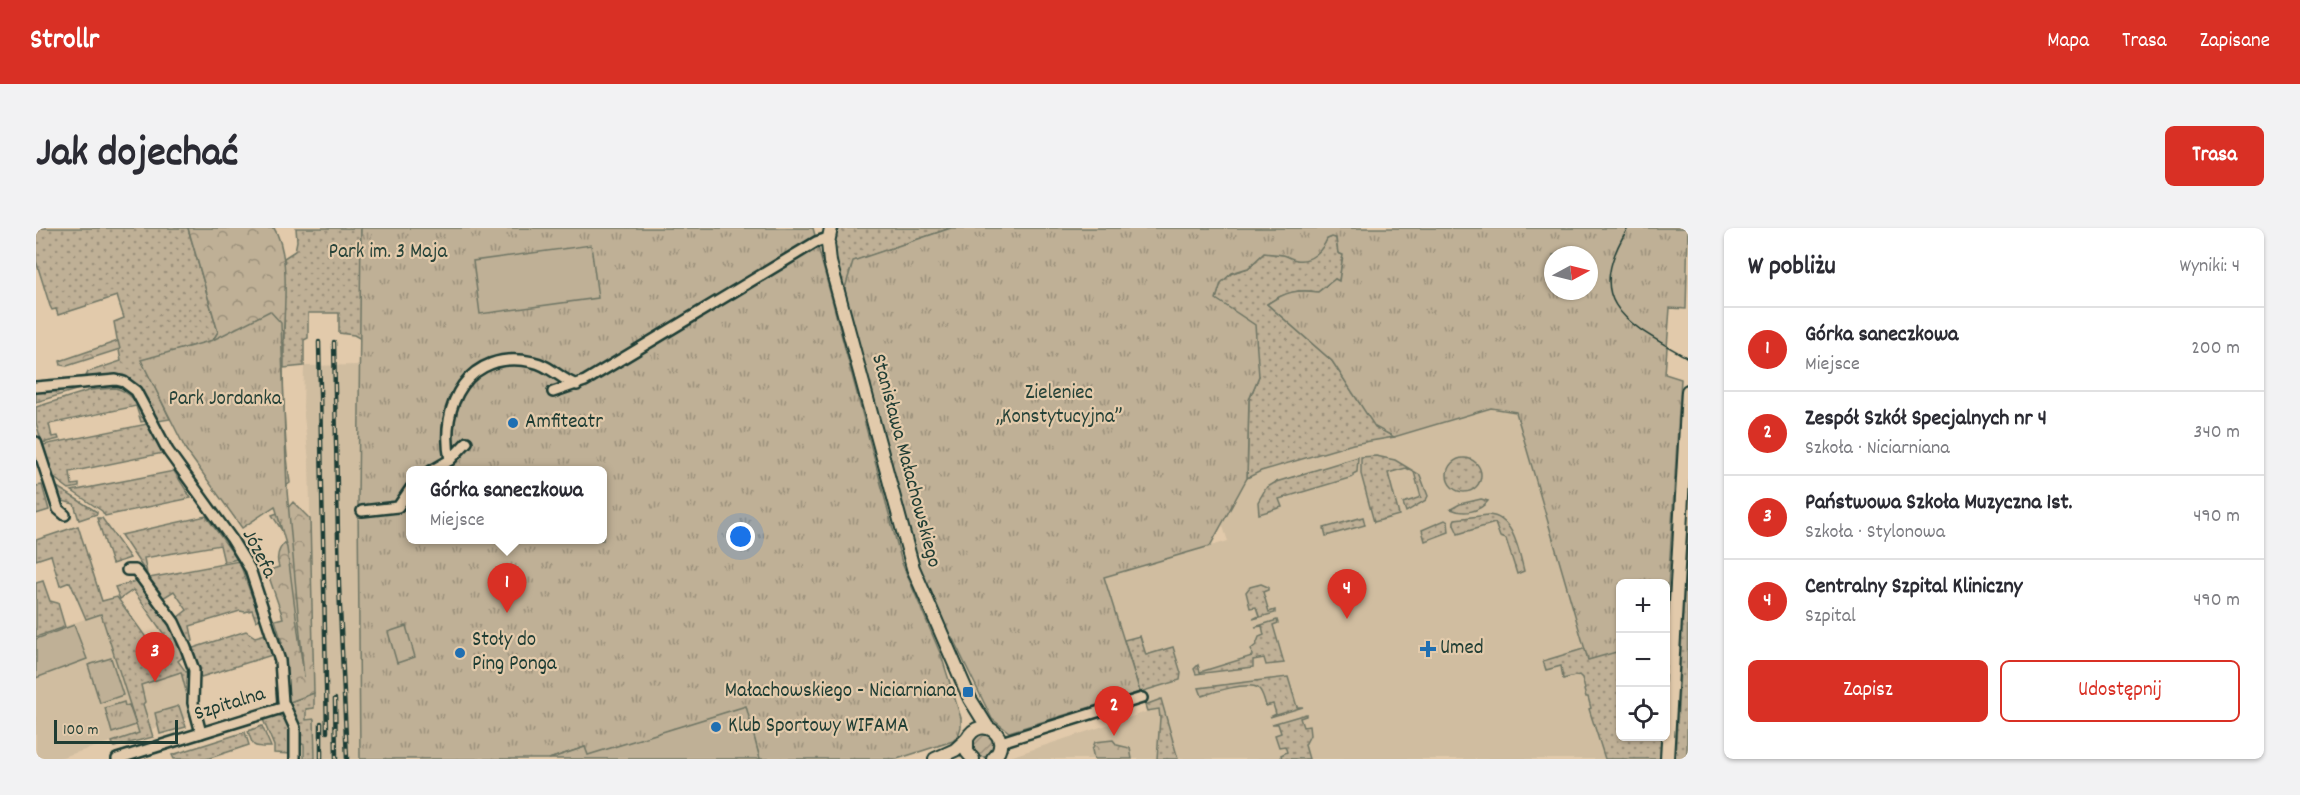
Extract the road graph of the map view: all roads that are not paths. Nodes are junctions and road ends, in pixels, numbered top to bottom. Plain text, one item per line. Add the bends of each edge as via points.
1 (830, 231) edge
2 (577, 385) junction
3 (36, 387) edge
4 (1688, 391) edge
5 (554, 392) dead end
6 (36, 442) edge
7 (467, 442) dead end
8 (450, 460) junction
9 (440, 466) edge
10 (406, 495) edge
11 (362, 511) dead end
12 (65, 516) dead end
13 (127, 570) dead end
14 (1142, 698) dead end
15 (970, 699) junction
16 (285, 707) junction
17 (988, 728) junction
18 (201, 733) junction
19 (971, 735) junction
20 (1001, 742) junction
21 (996, 758) edge
22 (117, 759) edge
23 (295, 759) edge
24 (935, 759) edge
25 (965, 759) edge
26 (973, 759) edge
27 (1666, 759) edge

1 - 2 street
1 - 15 street, Stanisława Małachowskiego via 830,262 913,568
2 - 5 street
2 - 8 street via 543,365 523,360 498,363 472,374 459,388 449,416
3 - 16 street, Józefa via 116,380 140,396 168,451 250,569 280,661
4 - 27 street
6 - 12 street via 58,509
7 - 8 street
8 - 9 street
10 - 11 street via 398,507
13 - 18 street via 138,573 176,625 194,670 193,703
14 - 20 street
15 - 17 street, Stanisława Małachowskiego
15 - 19 street, Stanisława Małachowskiego via 975,722
16 - 18 street, Szpitalna
16 - 23 street, Józefa via 295,728
17 - 19 street
17 - 20 street, Stanisława Małachowskiego
18 - 22 street, Szpitalna
19 - 24 street via 951,752
19 - 26 street, Stanisława Małachowskiego via 966,748
20 - 21 street
25 - 26 street

